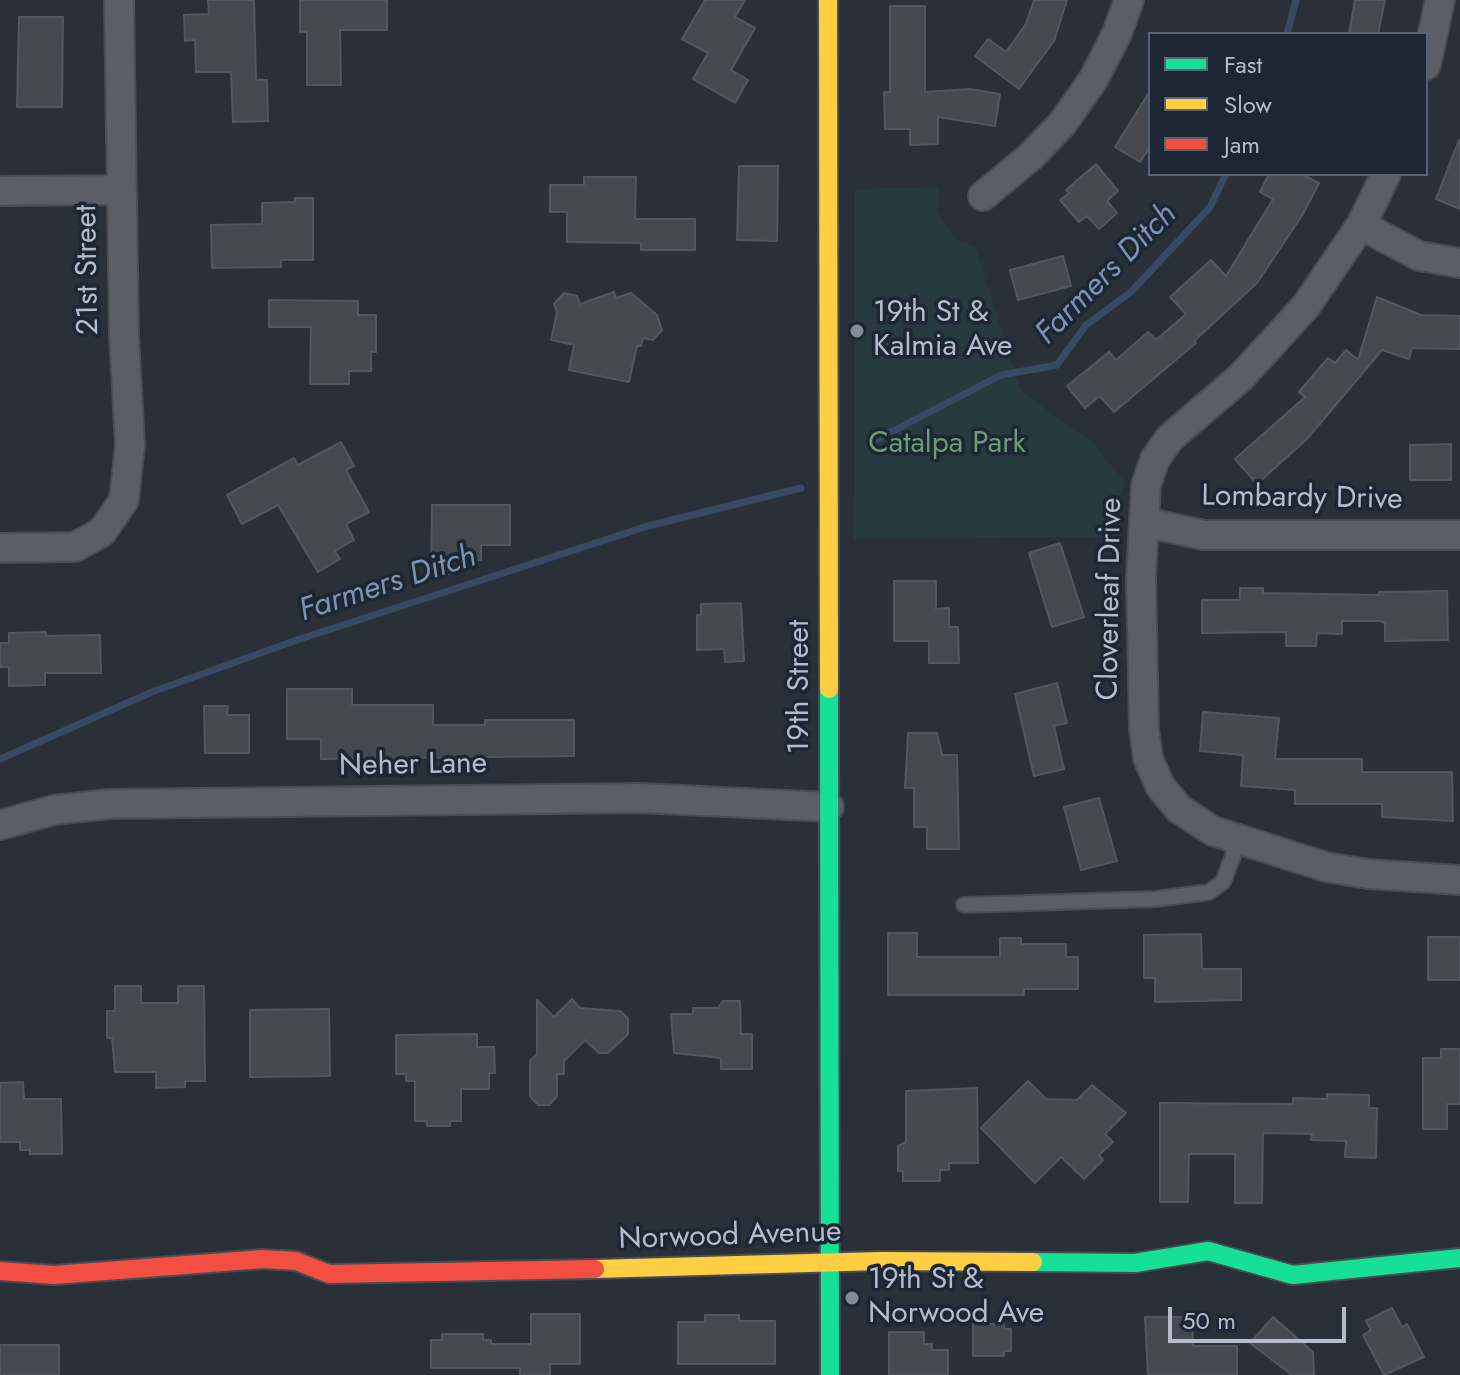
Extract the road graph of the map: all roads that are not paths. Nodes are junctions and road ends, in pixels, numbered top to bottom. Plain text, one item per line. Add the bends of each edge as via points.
1 (119, 0) edge
2 (828, 0) edge
3 (1129, 0) edge
4 (1440, 0) edge
5 (1428, 56) edge
6 (1385, 176) edge
7 (121, 190) junction
8 (0, 191) edge
9 (983, 196) dead end
10 (1361, 225) junction
11 (1460, 263) edge
12 (1144, 522) junction
13 (1460, 535) edge
14 (0, 548) edge
15 (829, 807) junction
16 (0, 825) edge
17 (1239, 840) junction
18 (1460, 880) edge
19 (964, 905) dead end
20 (1460, 1258) edge
21 (830, 1262) junction
22 (0, 1271) edge
23 (830, 1375) edge

1 - 7 street, 21st Street
2 - 15 street, 19th Street
3 - 9 street via 1093,80 1062,124
4 - 5 street
6 - 10 street, Cloverleaf Drive
7 - 8 street
7 - 14 street, 21st Street via 130,445 124,500 102,532 75,547
10 - 11 street via 1419,256
10 - 12 street, Cloverleaf Drive via 1306,306 1241,377 1170,438 1146,485
12 - 13 street, Lombardy Drive via 1203,535
12 - 17 street, Cloverleaf Drive via 1148,758 1160,786 1179,809
15 - 16 street, Neher Lane via 640,798 109,804 54,810
15 - 21 street, 19th Street
17 - 18 street, Cloverleaf Drive via 1326,867
17 - 19 lane via 1223,882 1209,892 1156,899
20 - 21 street, Norwood Avenue via 1293,1275 1208,1251 1135,1263
21 - 22 street, Norwood Avenue via 374,1275 329,1274 296,1261 263,1259 54,1275
21 - 23 street, 19th Street

